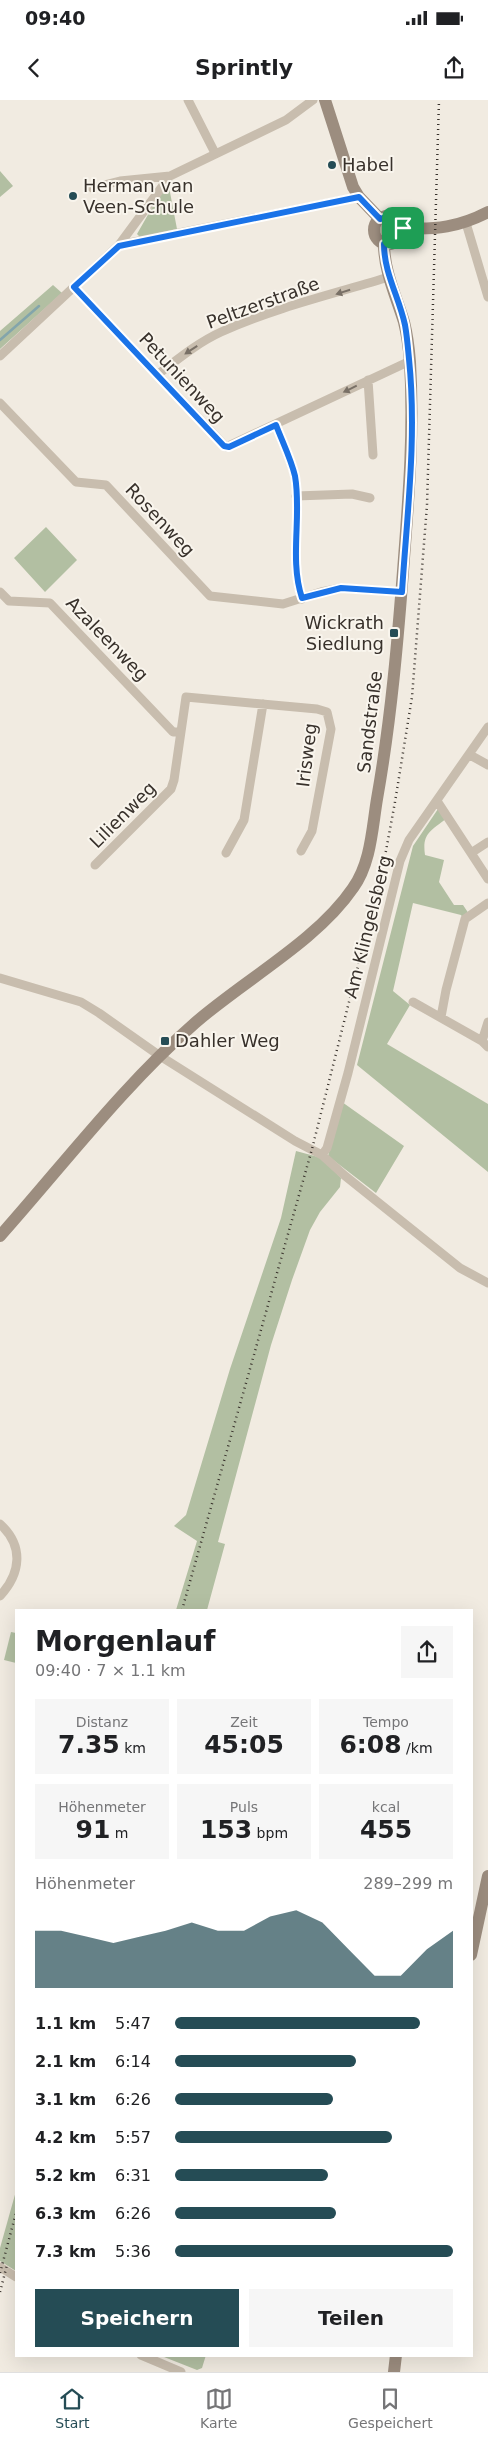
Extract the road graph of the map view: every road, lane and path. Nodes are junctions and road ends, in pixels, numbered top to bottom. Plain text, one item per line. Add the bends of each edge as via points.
1 (188, 100) edge
2 (313, 100) edge
3 (325, 100) edge
4 (215, 154) junction
5 (170, 176) junction
6 (92, 188) dead end
7 (359, 197) junction
8 (488, 212) edge
9 (380, 219) junction
10 (466, 223) junction
11 (403, 228) junction
12 (384, 244) junction
13 (119, 246) junction
14 (389, 277) junction
15 (74, 287) junction
16 (488, 297) edge
17 (0, 356) edge
18 (410, 361) junction
19 (157, 375) junction
20 (368, 380) junction
21 (0, 404) edge
22 (276, 425) junction
23 (373, 456) dead end
24 (296, 496) junction
25 (370, 498) dead end
26 (0, 592) edge
27 (402, 592) junction
28 (302, 598) junction
29 (186, 697) joint
30 (263, 704) junction
31 (488, 727) edge
32 (180, 732) junction
33 (470, 754) junction
34 (488, 765) edge
35 (437, 801) junction
36 (488, 842) edge
37 (301, 851) dead end
38 (226, 853) dead end
39 (471, 853) junction
40 (95, 866) dead end
41 (488, 879) edge
42 (488, 903) edge
43 (0, 978) edge
44 (413, 1002) dead end
45 (441, 1017) junction
46 (488, 1022) edge
47 (485, 1044) edge
48 (160, 1056) junction
49 (322, 1155) junction
50 (0, 1236) edge
51 (488, 1283) edge
52 (0, 1524) edge
53 (0, 1596) edge
54 (488, 1876) edge
55 (473, 1946) edge
56 (1, 2267) edge
57 (15, 2276) edge
58 (146, 2357) edge
59 (396, 2357) edge
60 (181, 2372) edge
61 (394, 2372) edge

1 - 4 street
2 - 4 street via 286,120
3 - 7 main road
4 - 5 street
5 - 6 street via 120,181
5 - 13 street
7 - 9 main road
7 - 13 street
8 - 10 main road
9 - 11 main road via 391,216 401,222
9 - 12 main road via 374,232
10 - 11 main road via 452,227
10 - 16 street
11 - 12 main road via 398,241
12 - 14 main road, Sandstraße
13 - 15 street
14 - 18 main road, Sandstraße via 405,325
14 -> 19 street, Peltzerstraße via 220,333 188,351
15 - 17 street
15 - 19 street, Petunienweg
18 - 20 street
18 - 27 main road, Sandstraße via 412,476
19 - 22 street, Petunienweg via 226,448
20 -> 22 street
20 - 23 street
21 - 28 street, Rosenweg via 76,482 106,485 210,596 283,604
22 - 24 street via 295,475
24 - 25 street via 352,494
24 - 28 street via 295,535
26 - 32 street, Azaleenweg via 9,601 50,603 173,732
27 - 28 street via 341,588
27 - 48 main road, Sandstraße via 382,768 366,862 358,881 321,923 220,1002
29 - 30 street, Irisweg
29 - 32 street, Lilienweg
30 - 37 street, Irisweg via 317,708 327,712 330,720 312,831
30 - 38 street via 244,820
31 - 33 street, Am Klingelsberg
32 - 40 street, Lilienweg via 171,789
33 - 34 street
33 - 35 street, Am Klingelsberg
35 - 39 street
35 - 49 street, Am Klingelsberg via 409,840 400,861 348,1073 327,1148
36 - 39 street
39 - 41 street
42 - 45 street via 465,919
43 - 48 street via 81,1002
44 - 45 street
45 - 47 street
46 - 47 street
48 - 49 street
48 - 50 main road, Sandstraße
49 - 51 street via 460,1268
52 - 53 street via 12,1538 17,1570 9,1587
54 - 55 main road
56 - 57 street
58 - 60 street
59 - 61 main road

